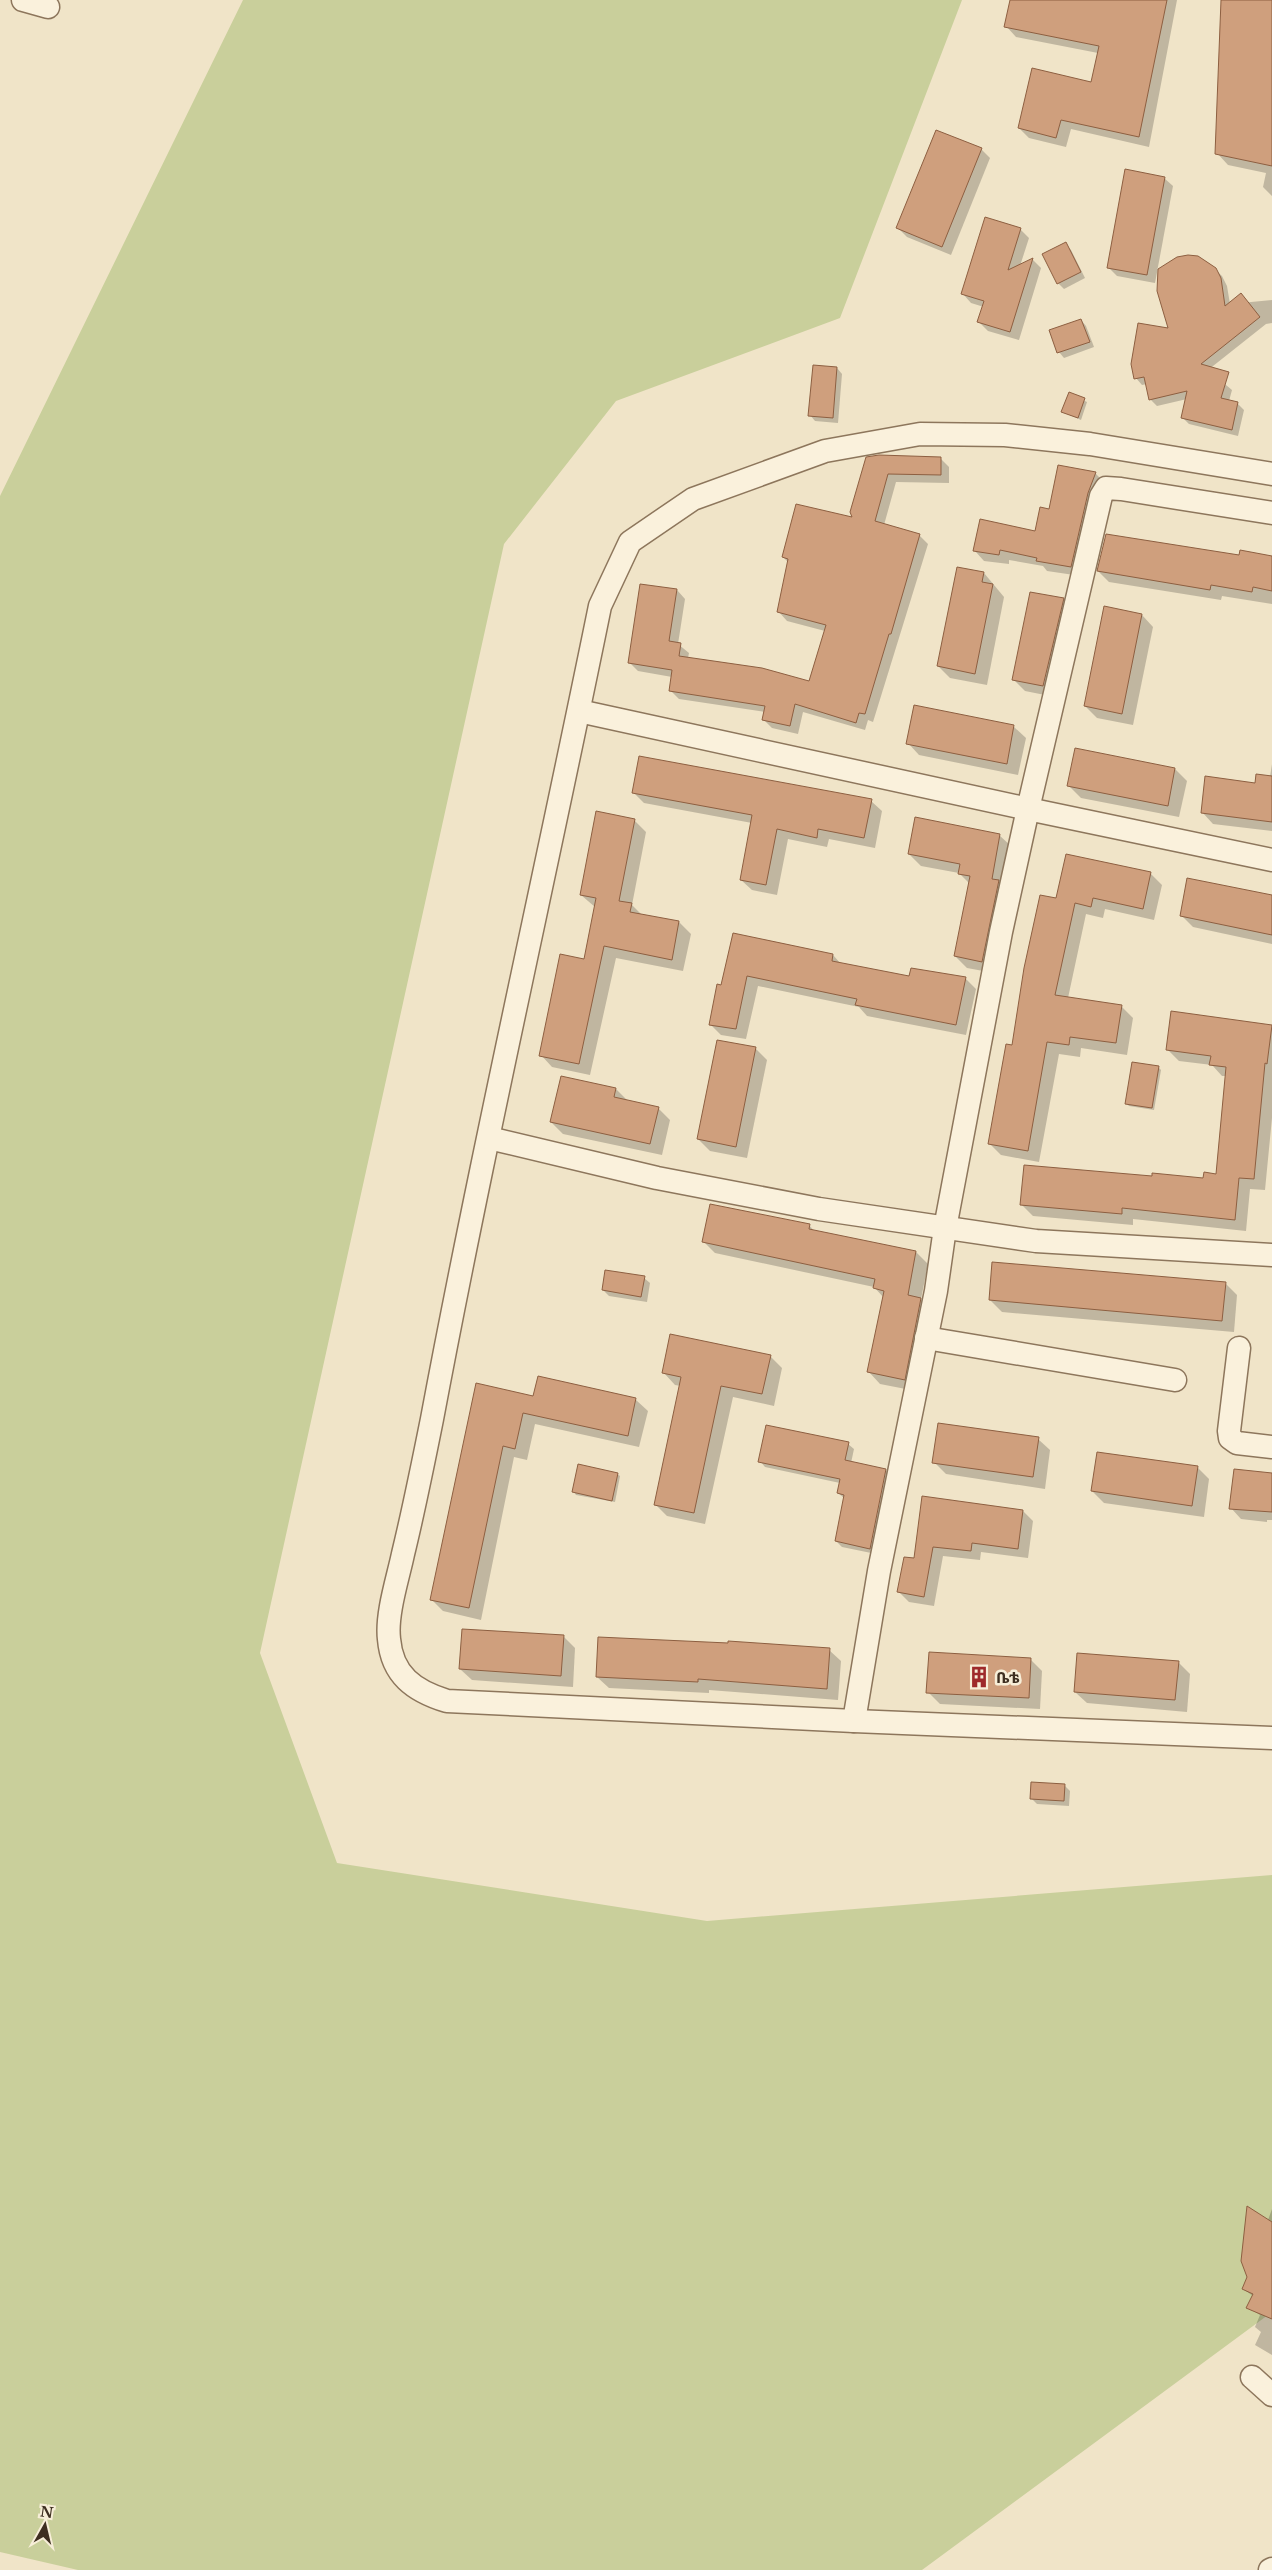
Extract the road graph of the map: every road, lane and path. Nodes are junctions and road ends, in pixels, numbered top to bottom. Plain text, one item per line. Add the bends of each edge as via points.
1 (24, 0) edge
2 (48, 7) dead end
3 (1272, 474) edge
4 (1272, 513) edge
5 (579, 710) junction
6 (1028, 809) junction
7 (1272, 860) edge
8 (489, 1138) junction
9 (945, 1228) junction
10 (1272, 1256) edge
11 (926, 1338) junction
12 (1238, 1348) dead end
13 (1175, 1380) dead end
14 (1272, 1447) edge
15 (854, 1722) junction
16 (1272, 1738) edge
17 (1252, 2377) dead end
18 (1272, 2395) edge

1 - 2 street
3 - 5 street via 1090,444 1005,435 920,434 825,451 694,499 630,542 600,606
4 - 6 street via 1106,488 1101,496
5 - 6 street
5 - 8 street
6 - 7 street
6 - 9 street
8 - 9 street via 667,1180 819,1209
8 - 15 street via 394,1596 388,1637 394,1663 420,1692 447,1701
9 - 10 street via 1036,1241
9 - 11 street
11 - 13 street
11 - 15 street via 879,1571
12 - 14 street via 1230,1438 1237,1443
15 - 16 street
17 - 18 street

